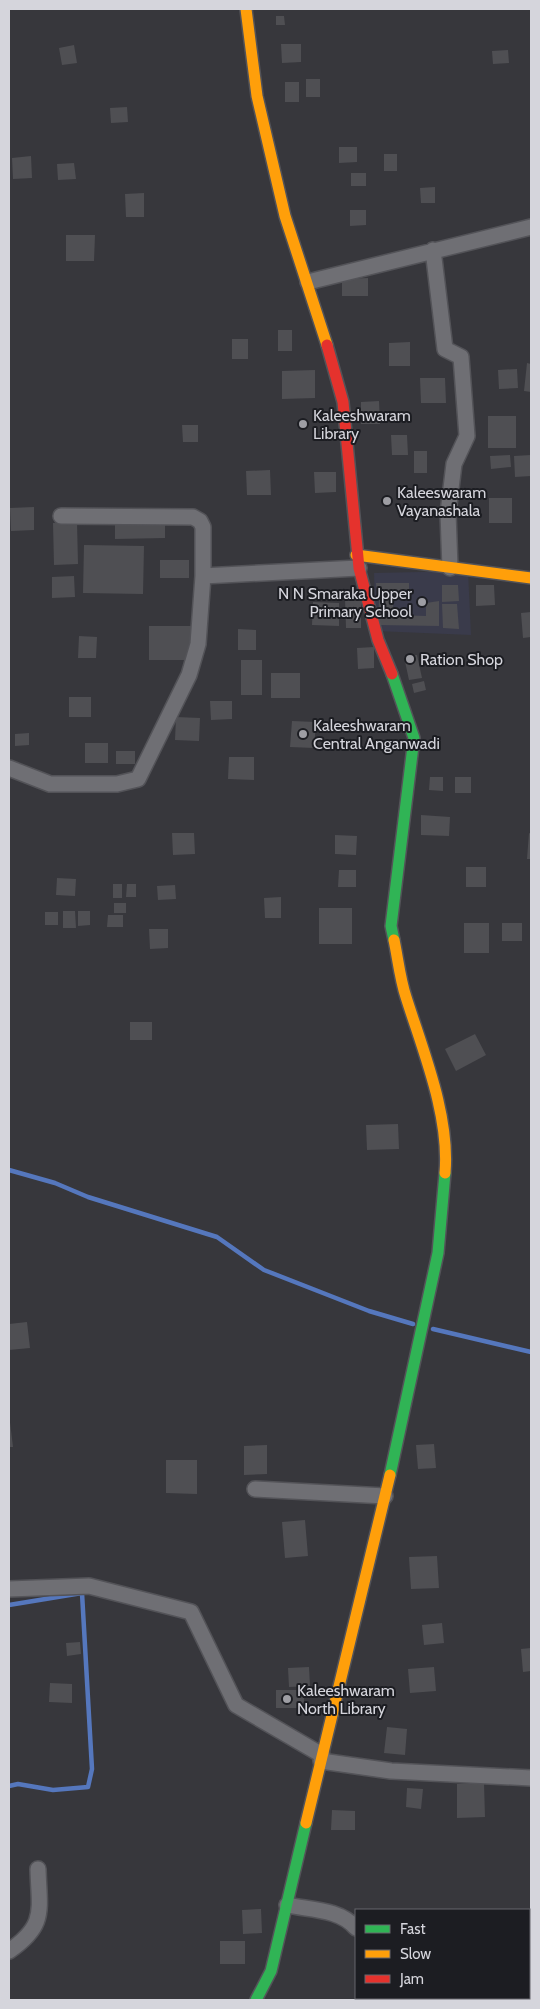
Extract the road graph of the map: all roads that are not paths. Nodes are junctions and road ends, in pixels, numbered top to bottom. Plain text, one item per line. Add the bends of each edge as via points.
1 (246, 9) edge
2 (531, 228) edge
3 (433, 250) junction
4 (308, 282) junction
5 (62, 516) dead end
6 (357, 562) junction
7 (450, 568) junction
8 (203, 576) junction
9 (531, 578) edge
10 (9, 768) edge
11 (255, 1489) dead end
12 (385, 1496) junction
13 (9, 1589) edge
14 (321, 1758) junction
15 (531, 1778) edge
16 (38, 1869) dead end
17 (287, 1906) junction
18 (355, 1927) edge
19 (9, 1951) edge
20 (256, 2000) edge

1 - 4 street via 257,96 285,216
2 - 3 street
3 - 4 street
3 - 7 street via 444,348 461,356 467,436 454,464 448,513
4 - 6 street via 343,402
5 - 8 street via 193,517 203,527
6 - 7 street
6 - 8 street
6 - 12 street via 378,640 414,738 391,926 405,994 428,1057 447,1150 438,1253
7 - 9 street
8 - 10 street via 195,658 138,779 117,784 50,784
11 - 12 street
12 - 14 street
13 - 14 street via 89,1586 191,1612 236,1705
14 - 15 street via 391,1771
14 - 17 street
16 - 19 street via 38,1923 22,1942
17 - 18 street via 337,1914
17 - 20 street via 271,1971

